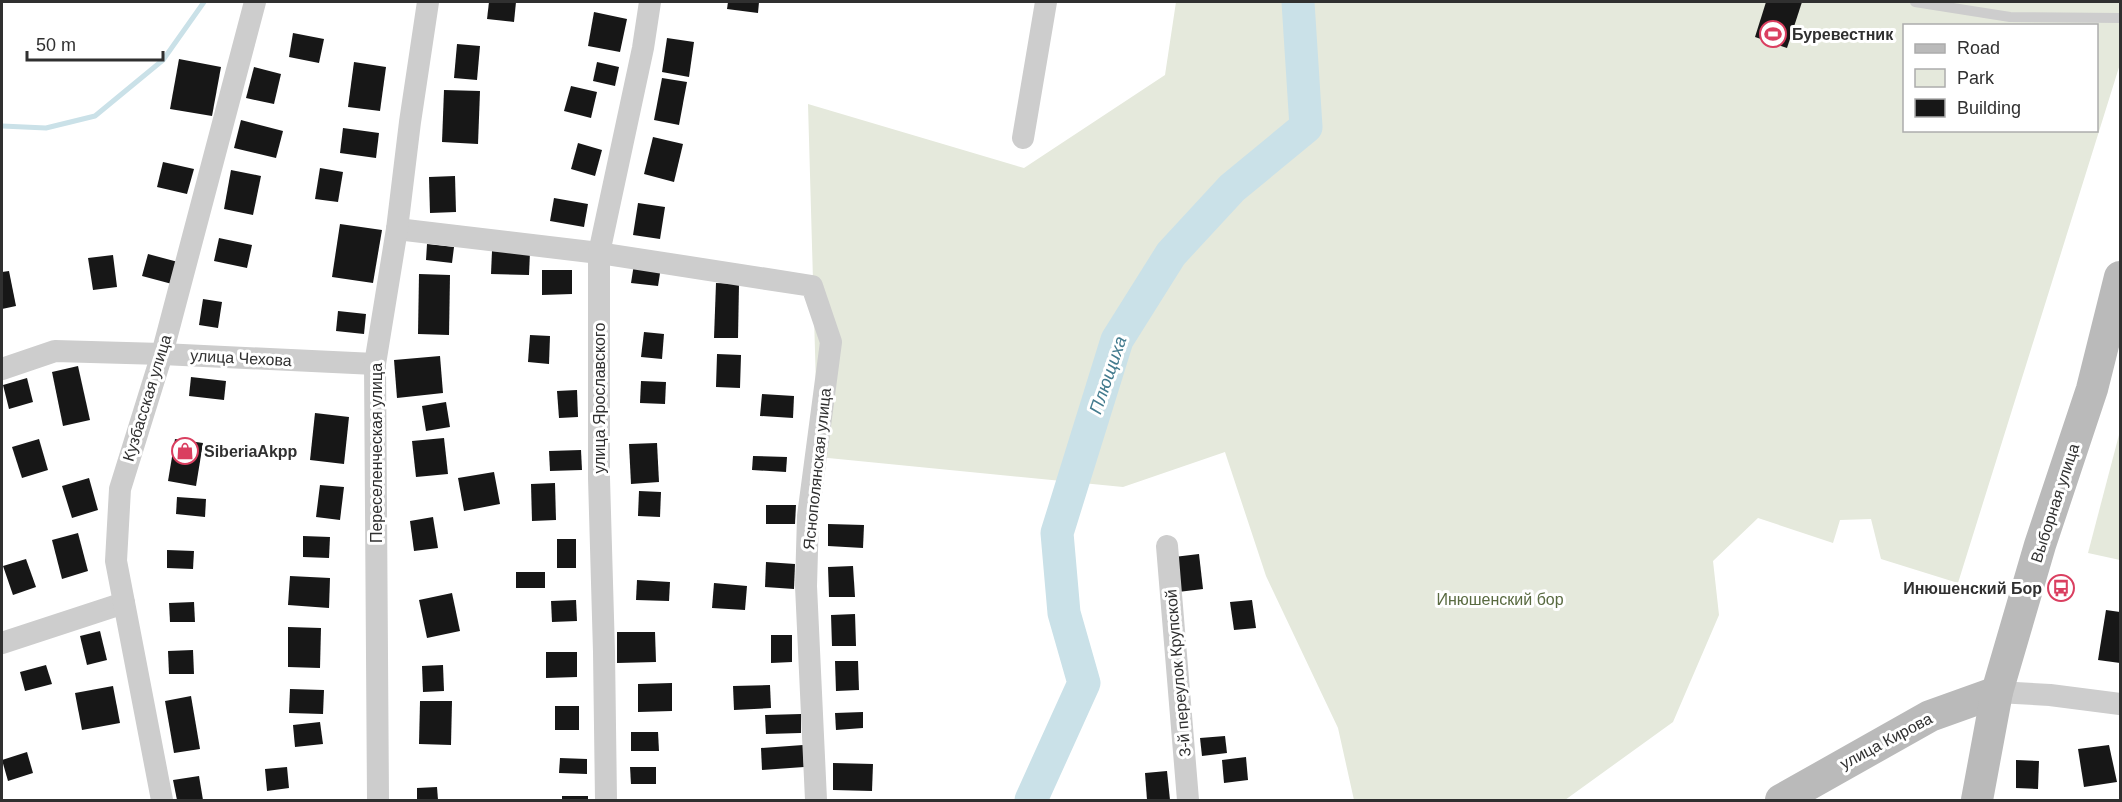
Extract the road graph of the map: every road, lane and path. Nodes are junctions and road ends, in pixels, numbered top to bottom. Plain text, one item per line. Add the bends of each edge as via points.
1 (255, 2) edge
2 (428, 2) edge
3 (650, 2) edge
4 (1046, 2) edge
5 (1915, 2) edge
6 (2121, 18) edge
7 (1023, 138) dead end
8 (397, 229) junction
9 (599, 253) junction
10 (2121, 277) edge
11 (162, 354) junction
12 (375, 364) junction
13 (2, 369) edge
14 (1167, 546) dead end
15 (124, 603) junction
16 (2, 643) edge
17 (1996, 692) junction
18 (2121, 704) edge
19 (162, 801) edge
20 (378, 801) edge
21 (606, 801) edge
22 (816, 801) edge
23 (1188, 801) edge
24 (1781, 801) edge
25 (1977, 801) edge

1 - 11 street, Кузбасская улица
2 - 8 street, Переселенческая улица
3 - 9 street, улица Ярославского
4 - 7 street
5 - 6 lane via 2010,17
8 - 9 street
8 - 12 street, Переселенческая улица
9 - 21 street, улица Ярославского
9 - 22 street, Яснополянская улица via 812,286 831,342 808,516 806,586
10 - 17 main road, Выборная улица via 2092,389
11 - 12 street, улица Чехова
11 - 13 street, улица Чехова via 56,351
11 - 15 street, Кузбасская улица via 120,489 116,561
12 - 20 street, Переселенческая улица
14 - 23 street, 3-й переулок Крупской
15 - 16 street
15 - 19 street, Кузбасская улица
17 - 18 street
17 - 24 main road, улица Кирова via 1930,716
17 - 25 main road, Выборная улица

